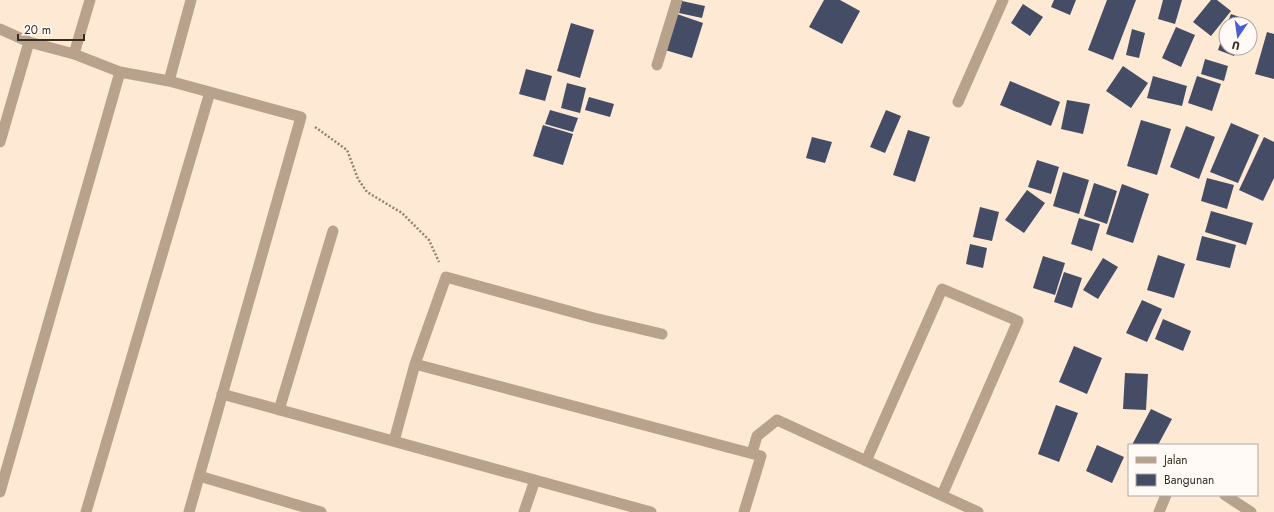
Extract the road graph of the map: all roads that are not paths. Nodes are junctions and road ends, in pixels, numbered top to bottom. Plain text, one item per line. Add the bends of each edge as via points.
1 (90, 0) edge
2 (191, 0) edge
3 (677, 0) edge
4 (1003, 0) edge
5 (0, 29) edge
6 (29, 42) junction
7 (74, 54) junction
8 (656, 64) dead end
9 (120, 72) junction
10 (169, 81) junction
11 (210, 92) junction
12 (958, 102) dead end
13 (0, 142) edge
14 (333, 231) dead end
15 (662, 334) dead end
16 (415, 364) junction
17 (222, 394) junction
18 (279, 410) junction
19 (394, 441) junction
20 (752, 453) junction
21 (866, 461) junction
22 (199, 476) junction
23 (535, 480) junction
24 (0, 492) edge
25 (942, 495) junction
26 (1166, 496) edge
27 (1227, 496) edge
28 (86, 512) edge
29 (189, 512) edge
30 (320, 512) edge
31 (524, 512) edge
32 (651, 512) edge
33 (744, 512) edge
34 (978, 512) edge
35 (1159, 512) edge
36 (1251, 512) edge

1 - 7 street
2 - 10 street
3 - 8 street
4 - 12 street
5 - 6 street
6 - 7 street
6 - 13 street
7 - 9 street
9 - 10 street
9 - 24 street
10 - 11 street
11 - 17 street via 301,117
11 - 28 street
14 - 18 street
15 - 16 street via 446,277
16 - 19 street
16 - 20 street
17 - 18 street
17 - 22 street
18 - 19 street
19 - 23 street
20 - 21 street via 757,436 777,420
20 - 33 street via 761,456
21 - 25 street
21 - 25 street via 942,289 1018,321
22 - 29 street
22 - 30 street
23 - 31 street
23 - 32 street
25 - 34 street
26 - 35 street
27 - 36 street

